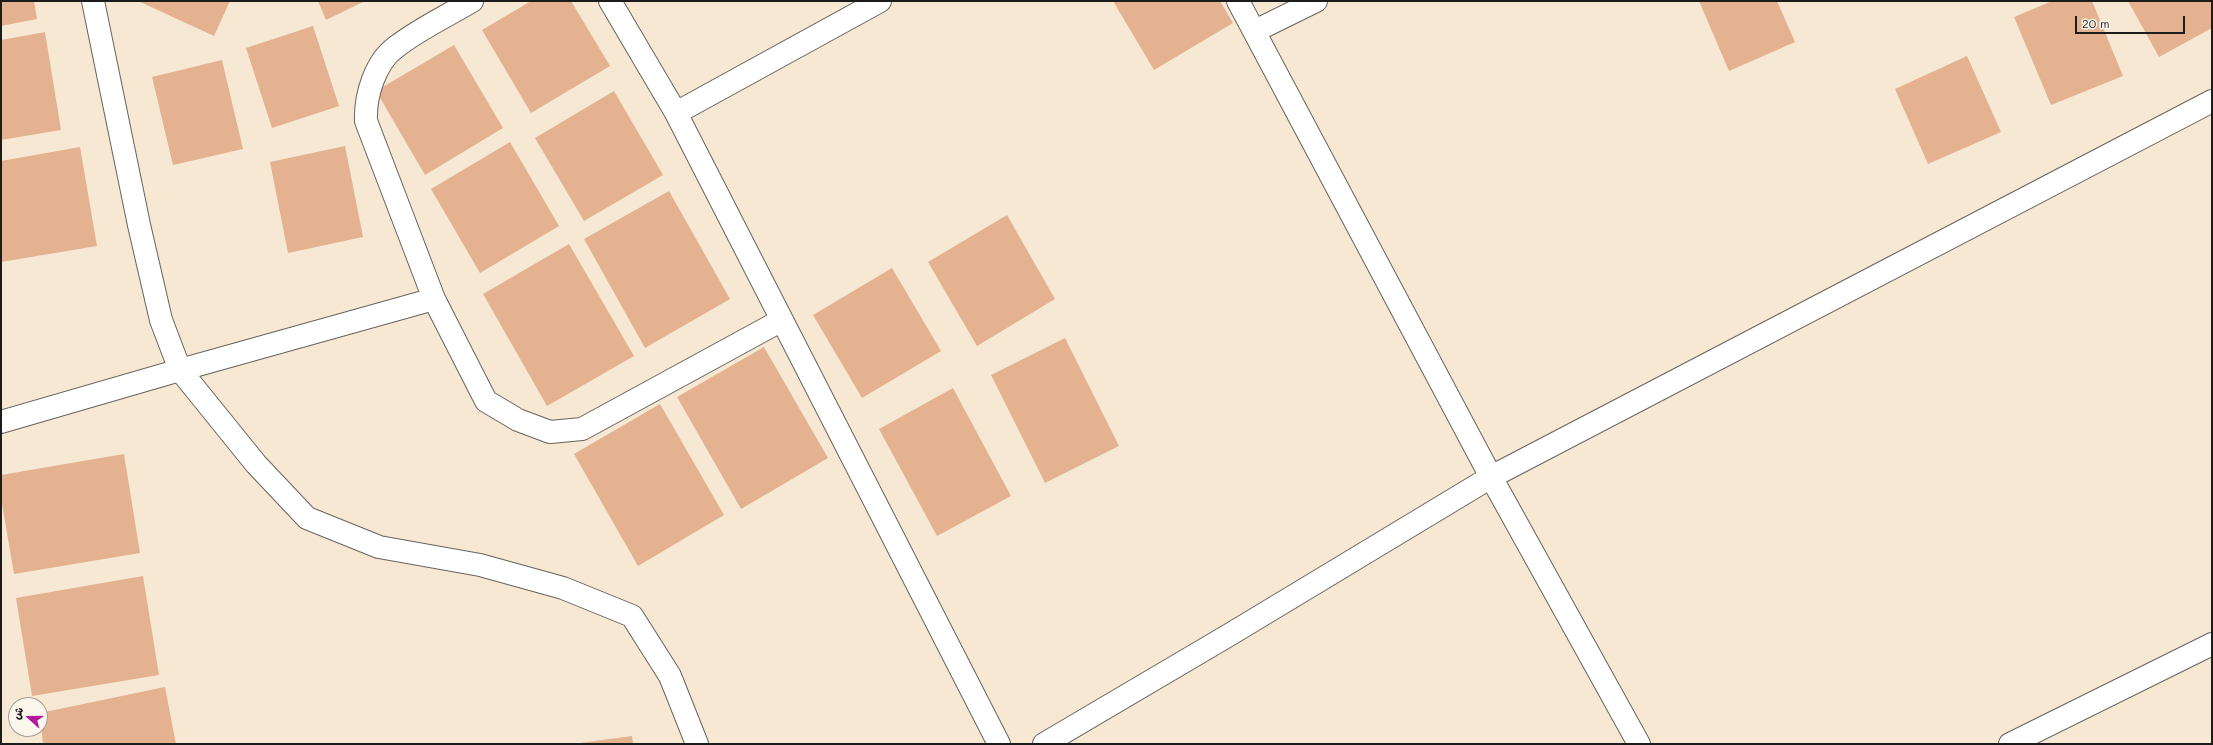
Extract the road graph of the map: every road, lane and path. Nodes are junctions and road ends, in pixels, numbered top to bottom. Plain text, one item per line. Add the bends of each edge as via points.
1 (93, 1) edge
2 (472, 1) edge
3 (610, 1) edge
4 (880, 1) edge
5 (1238, 1) edge
6 (1316, 1) edge
7 (1255, 32) junction
8 (2212, 101) edge
9 (676, 113) junction
10 (434, 299) junction
11 (782, 320) junction
12 (180, 370) junction
13 (1, 422) edge
14 (1491, 477) junction
15 (2212, 644) edge
16 (697, 744) edge
17 (999, 744) edge
18 (1044, 744) edge
19 (1638, 744) edge
20 (2010, 744) edge

1 - 12 street via 161,320
2 - 10 street via 394,47 375,74 366,104 366,121
3 - 9 street
4 - 9 street
5 - 7 street
6 - 7 street
7 - 14 street
8 - 14 street
9 - 11 street
10 - 11 street via 486,401 518,420 550,432 582,429
10 - 12 street
11 - 17 street
12 - 13 street
12 - 16 street via 256,464 307,518 379,547 480,565 563,588 632,616 670,676
14 - 18 street
14 - 19 street
15 - 20 street

